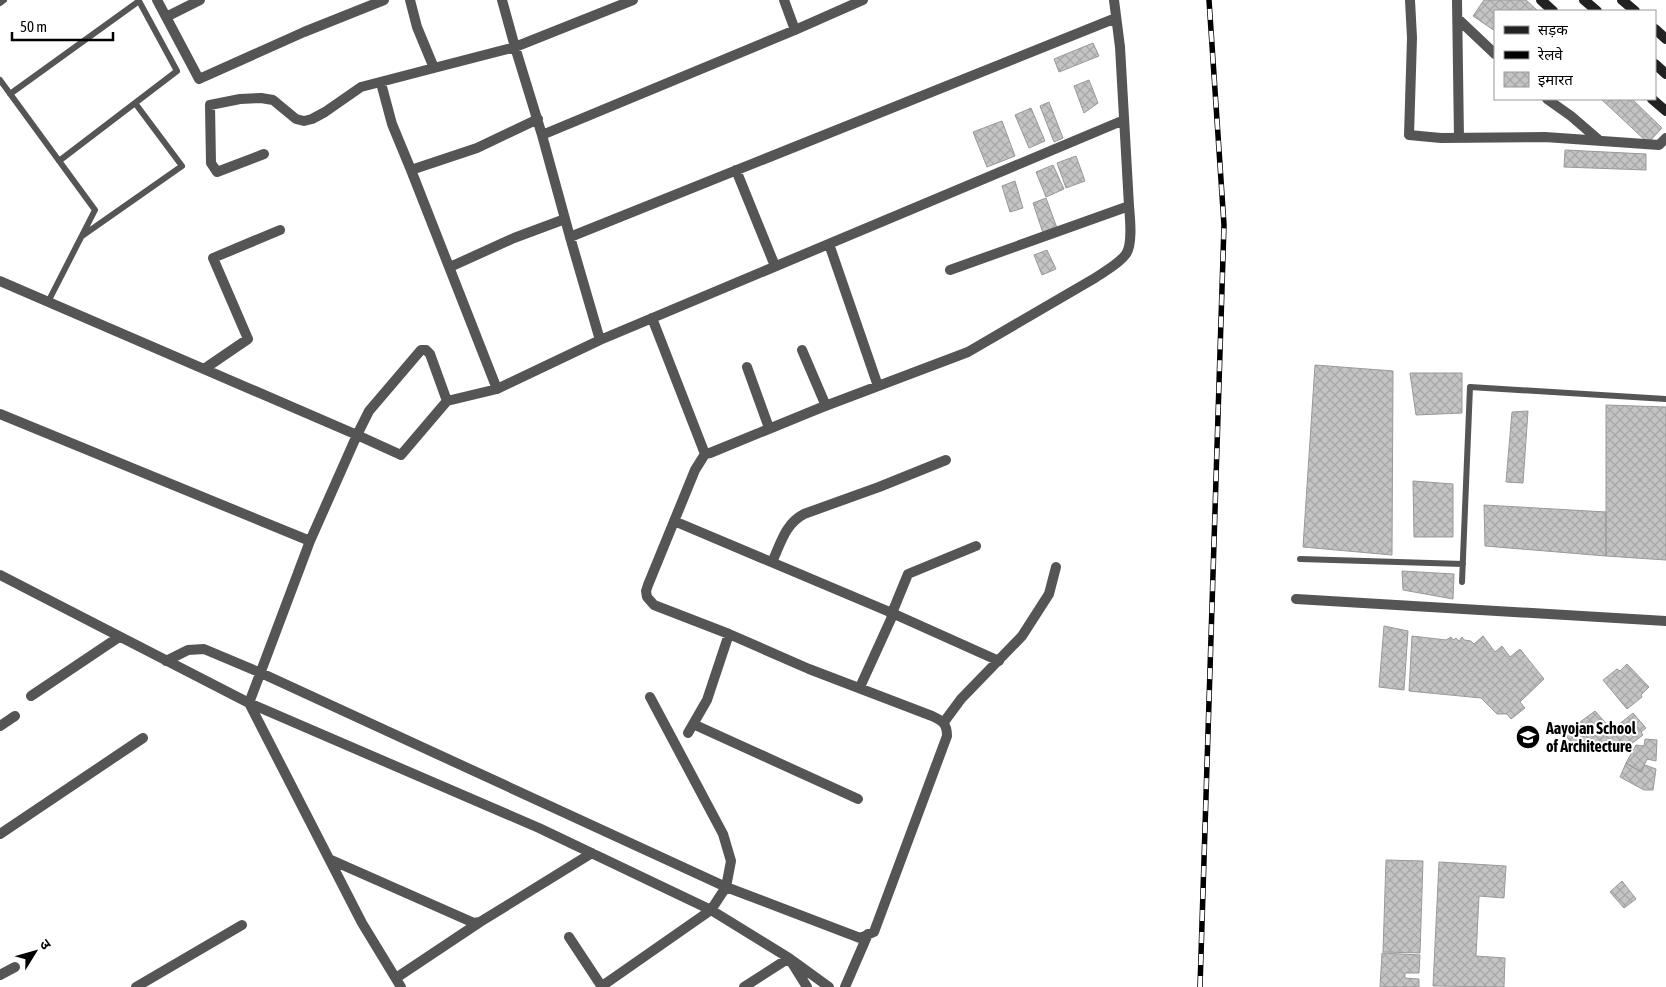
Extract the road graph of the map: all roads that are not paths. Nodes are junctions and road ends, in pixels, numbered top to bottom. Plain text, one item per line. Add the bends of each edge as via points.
1 (4, 0) edge
2 (157, 0) edge
3 (200, 0) edge
4 (384, 0) edge
5 (410, 0) edge
6 (502, 0) edge
7 (632, 0) edge
8 (784, 0) edge
9 (863, 0) edge
10 (1114, 0) edge
11 (1410, 0) edge
12 (1457, 0) edge
13 (1541, 0) edge
14 (1584, 0) edge
15 (1622, 0) edge
16 (0, 3) edge
17 (1552, 10) edge
18 (1596, 10) edge
19 (1634, 10) edge
20 (166, 17) junction
21 (1116, 18) junction
22 (1458, 19) junction
23 (795, 30) junction
24 (1656, 30) edge
25 (1666, 39) edge
26 (515, 47) junction
27 (1494, 53) edge
28 (1656, 65) edge
29 (434, 68) junction
30 (1666, 74) edge
31 (0, 80) edge
32 (381, 83) junction
33 (10, 94) junction
34 (1548, 100) edge
35 (1653, 100) edge
36 (135, 103) junction
37 (1666, 111) edge
38 (538, 119) junction
39 (1124, 120) junction
40 (542, 135) junction
41 (1459, 138) junction
42 (1666, 138) edge
43 (1600, 141) junction
44 (264, 154) dead end
45 (59, 161) junction
46 (412, 170) junction
47 (736, 170) junction
48 (1130, 206) junction
49 (565, 219) junction
50 (280, 230) dead end
51 (81, 237) junction
52 (570, 237) junction
53 (828, 244) junction
54 (776, 266) junction
55 (450, 267) junction
56 (950, 270) dead end
57 (0, 281) edge
58 (48, 302) junction
59 (652, 318) junction
60 (600, 340) junction
61 (802, 350) dead end
62 (747, 367) dead end
63 (204, 369) junction
64 (878, 386) junction
65 (497, 389) junction
66 (1666, 398) edge
67 (447, 401) junction
68 (826, 406) junction
69 (0, 414) edge
70 (769, 428) junction
71 (357, 435) junction
72 (705, 454) junction
73 (946, 460) dead end
74 (674, 521) junction
75 (310, 542) junction
76 (976, 546) dead end
77 (1300, 559) dead end
78 (772, 562) junction
79 (1463, 564) junction
80 (1056, 567) dead end
81 (0, 576) edge
82 (1462, 582) dead end
83 (1296, 599) dead end
84 (892, 613) junction
85 (1666, 621) edge
86 (729, 634) junction
87 (119, 637) junction
88 (166, 661) junction
89 (999, 661) junction
90 (261, 673) junction
91 (860, 688) junction
92 (31, 696) dead end
93 (650, 697) dead end
94 (249, 703) junction
95 (15, 716) dead end
96 (944, 722) junction
97 (0, 726) edge
98 (143, 738) dead end
99 (858, 799) dead end
100 (0, 834) edge
101 (592, 853) junction
102 (329, 859) junction
103 (726, 887) junction
104 (711, 910) junction
105 (480, 922) junction
106 (242, 925) dead end
107 (868, 934) junction
108 (568, 937) dead end
109 (789, 958) junction
110 (15, 967) dead end
111 (0, 975) edge
112 (398, 983) edge
113 (602, 986) edge
114 (136, 987) edge
115 (744, 987) edge
116 (807, 987) edge
117 (829, 987) edge
118 (844, 987) edge

1 - 16 lane
2 - 20 street
3 - 20 street
4 - 20 street via 199,79
5 - 29 street
6 - 26 street
7 - 26 street
8 - 23 street
9 - 23 street
10 - 21 street
11 - 41 street via 1409,135
12 - 22 street
13 - 17 main road
14 - 18 main road
15 - 19 main road
21 - 39 street
21 - 47 street
22 - 27 street
22 - 41 street
23 - 40 street
24 - 25 main road
26 - 29 street
26 - 38 street
28 - 30 main road
29 - 32 street
31 - 33 lane
32 - 44 street via 361,87 325,112 304,121 296,119 273,100 240,99 210,105 211,163 217,172
32 - 46 street via 392,124
33 - 36 lane via 139,1 177,71
33 - 45 lane
34 - 43 street
35 - 37 main road
36 - 45 lane
36 - 51 lane via 182,166
38 - 40 street
38 - 46 street via 477,148
39 - 48 street
39 - 53 street
40 - 49 street
41 - 43 street via 1545,137
42 - 43 street via 1659,145
45 - 51 lane via 95,210
46 - 55 street
47 - 52 street
47 - 54 street
48 - 56 street
48 - 64 street via 1128,250 1112,266 968,352
49 - 52 street
49 - 55 street
50 - 63 street via 213,258 248,339
51 - 58 lane
52 - 60 street
53 - 54 street
53 - 64 street
54 - 59 street
55 - 65 street
57 - 58 street
58 - 63 street
59 - 60 street
59 - 72 street
60 - 65 street
61 - 68 street
62 - 70 street
63 - 71 street
64 - 68 street
65 - 67 street
66 - 79 lane via 1470,387
67 - 71 street via 401,455
67 - 71 street via 430,354 420,350 370,411
68 - 70 street
69 - 75 street
70 - 72 street
71 - 75 street
72 - 74 street
73 - 78 street via 794,519
74 - 78 street
74 - 86 street via 648,585 647,597 654,605
75 - 90 street
76 - 84 street via 908,574
77 - 79 lane
78 - 84 street
79 - 82 lane
80 - 89 street via 1049,594 1022,636
81 - 87 street
83 - 85 street
84 - 89 street
84 - 91 street
86 - 91 street
86 - 99 street via 708,700 690,729
87 - 88 street
87 - 92 street
88 - 90 street via 188,650 204,649
88 - 94 street
89 - 96 street via 961,699
90 - 94 street
90 - 103 street
91 - 96 street
93 - 103 street via 723,834 730,861
94 - 101 street
94 - 102 street
95 - 97 street
96 - 107 street via 947,736 874,932
98 - 100 street
101 - 104 street
101 - 105 street
102 - 105 street via 474,923
102 - 112 street via 362,924
103 - 104 street
103 - 107 street via 860,938
104 - 109 street
104 - 113 street
105 - 112 street
106 - 114 street
107 - 118 street
108 - 113 street
109 - 115 street
109 - 116 street
109 - 117 street
110 - 111 street

